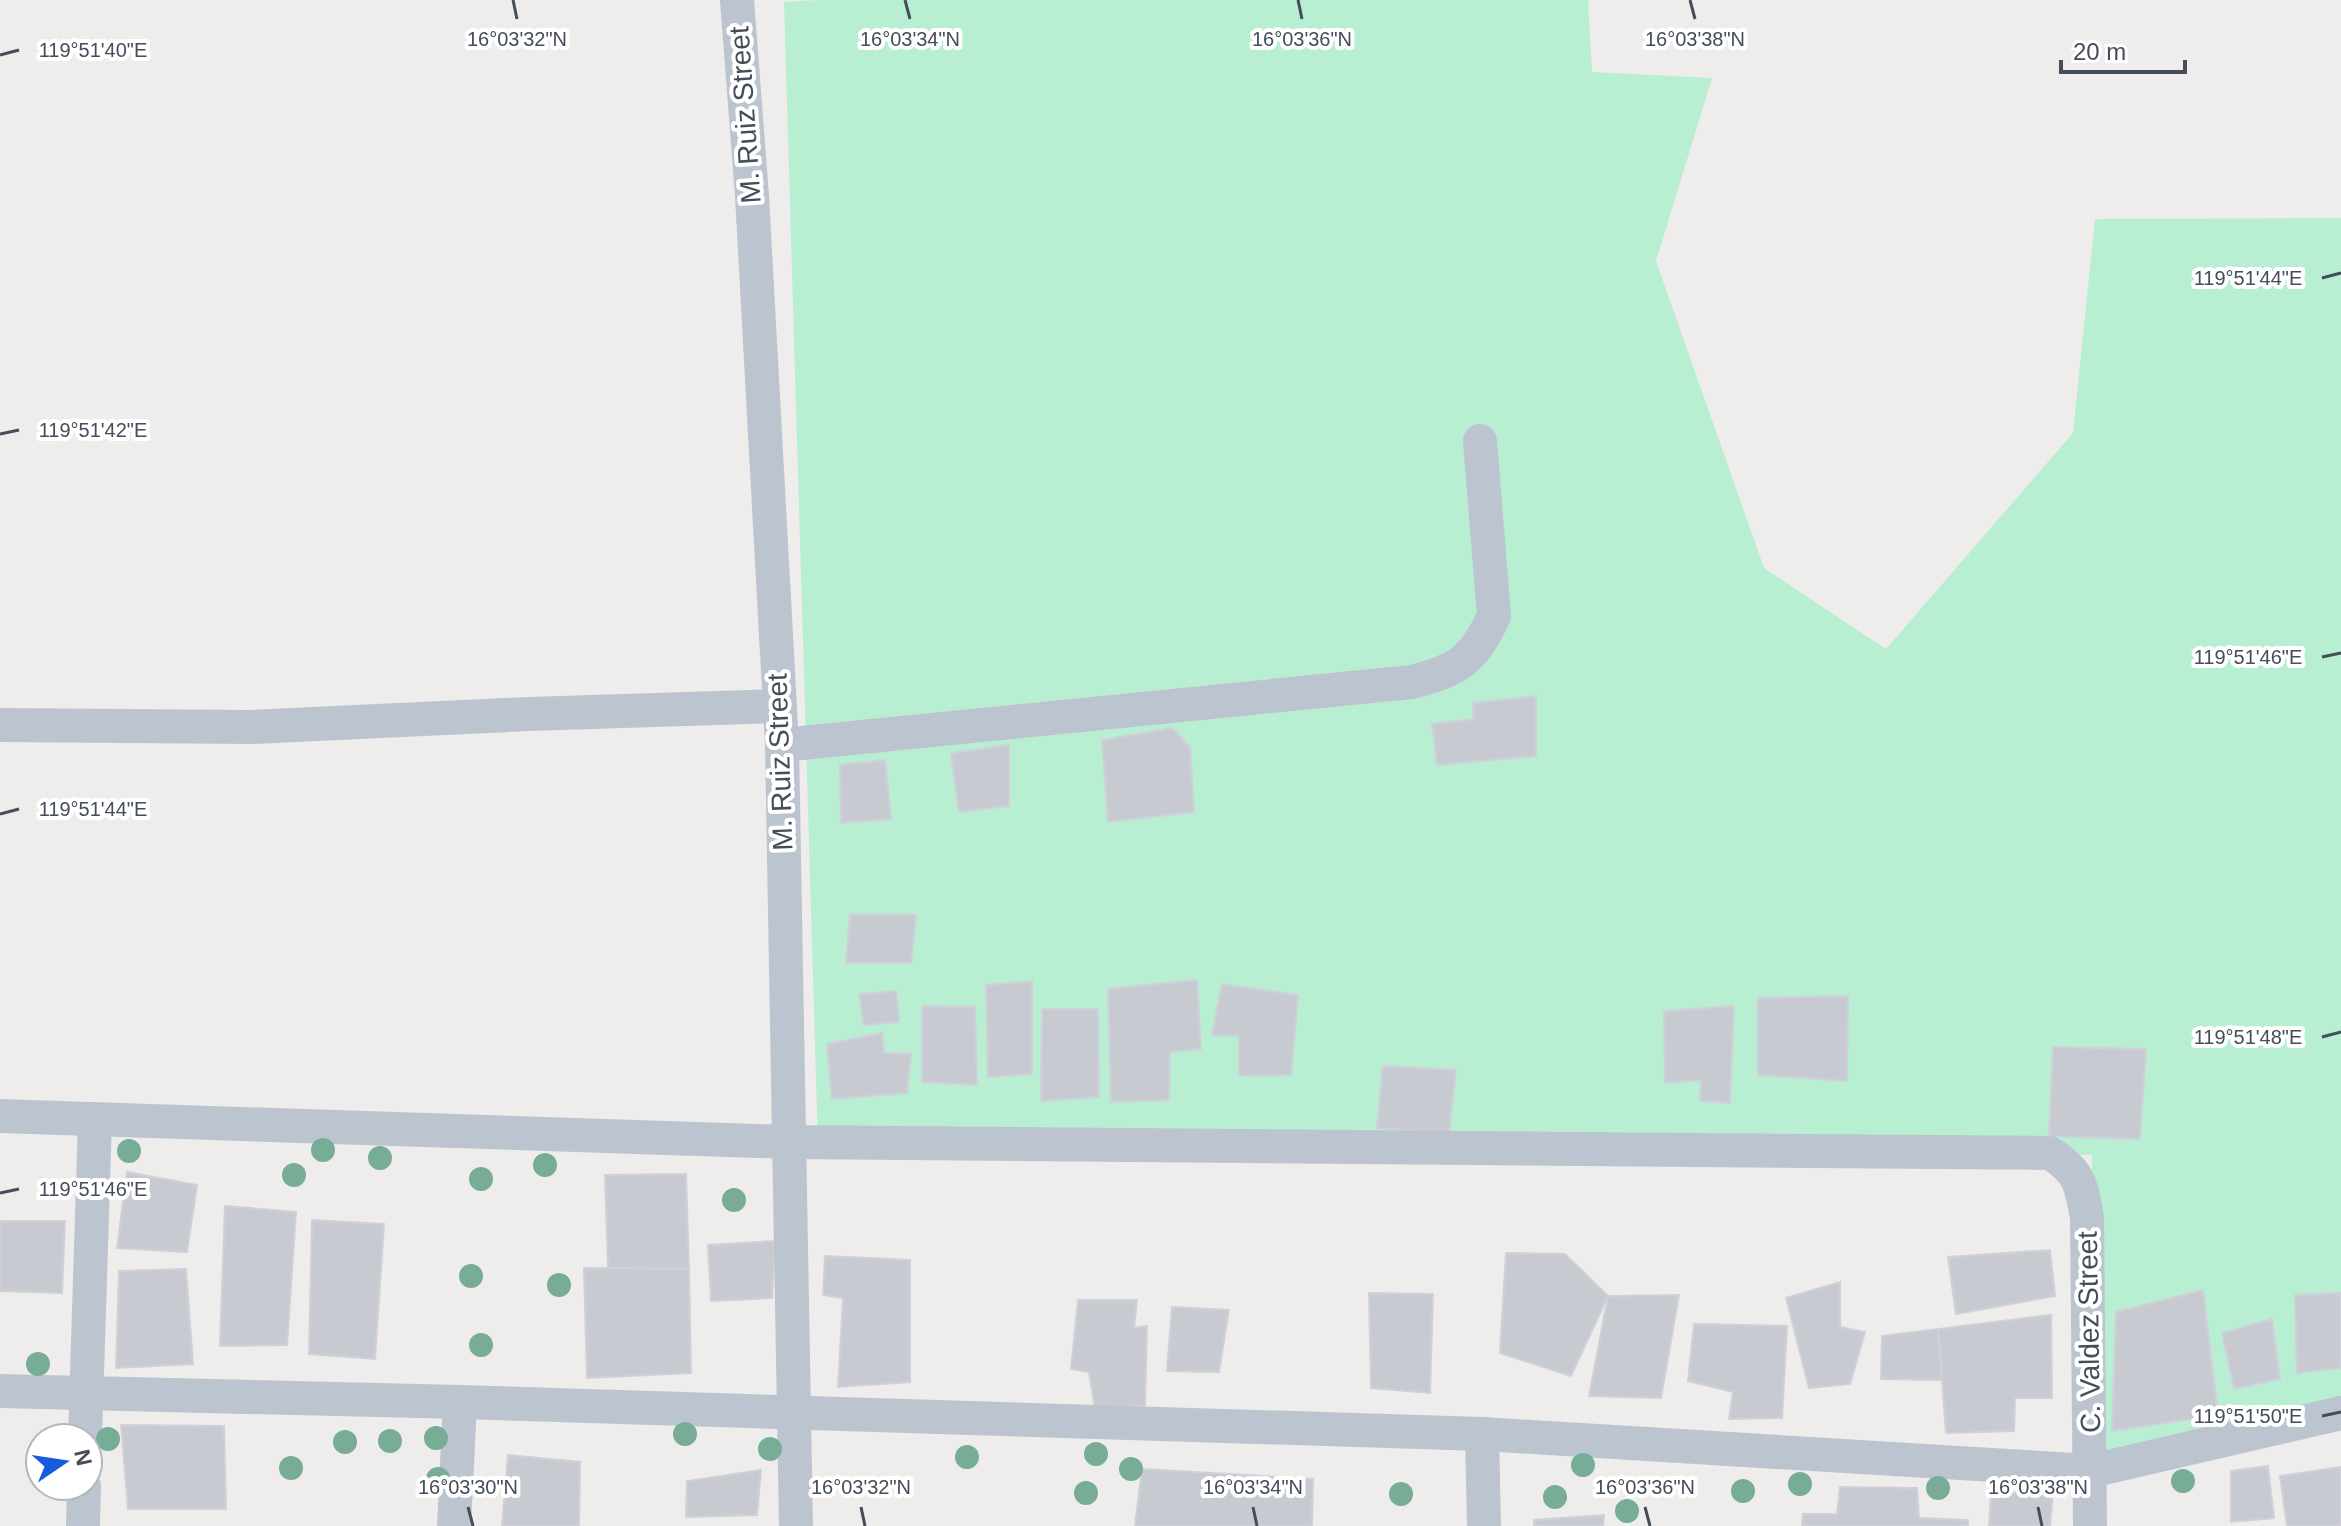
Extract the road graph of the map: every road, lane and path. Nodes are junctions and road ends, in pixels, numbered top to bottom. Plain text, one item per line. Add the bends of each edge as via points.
1 (737, 0) edge
2 (1480, 441) dead end
3 (778, 706) junction
4 (0, 725) edge
5 (782, 745) junction
6 (0, 1116) edge
7 (95, 1119) junction
8 (789, 1142) junction
9 (0, 1391) edge
10 (86, 1393) junction
11 (460, 1402) junction
12 (794, 1412) junction
13 (2341, 1413) edge
14 (85, 1422) edge
15 (1482, 1434) junction
16 (2091, 1471) junction
17 (84, 1502) edge
18 (83, 1526) edge
19 (454, 1526) edge
20 (796, 1526) edge
21 (1484, 1526) edge
22 (2090, 1526) edge

1 - 3 street, M. Ruiz Street
2 - 5 street via 1494,616 1467,659 1442,674 1412,682
3 - 4 street via 251,727
3 - 5 street, M. Ruiz Street
5 - 8 street, M. Ruiz Street
6 - 7 street
7 - 8 street
7 - 10 street
8 - 12 street, M. Ruiz Street
8 - 16 street, C. Valdez Street via 2050,1153 2069,1165 2077,1178 2087,1218
9 - 10 street
10 - 11 street
10 - 14 street
11 - 12 street
11 - 19 street
12 - 15 street
12 - 20 street, M. Ruiz Street
13 - 16 street
15 - 16 street
15 - 21 street
16 - 22 street, C. Valdez Street
17 - 18 street

